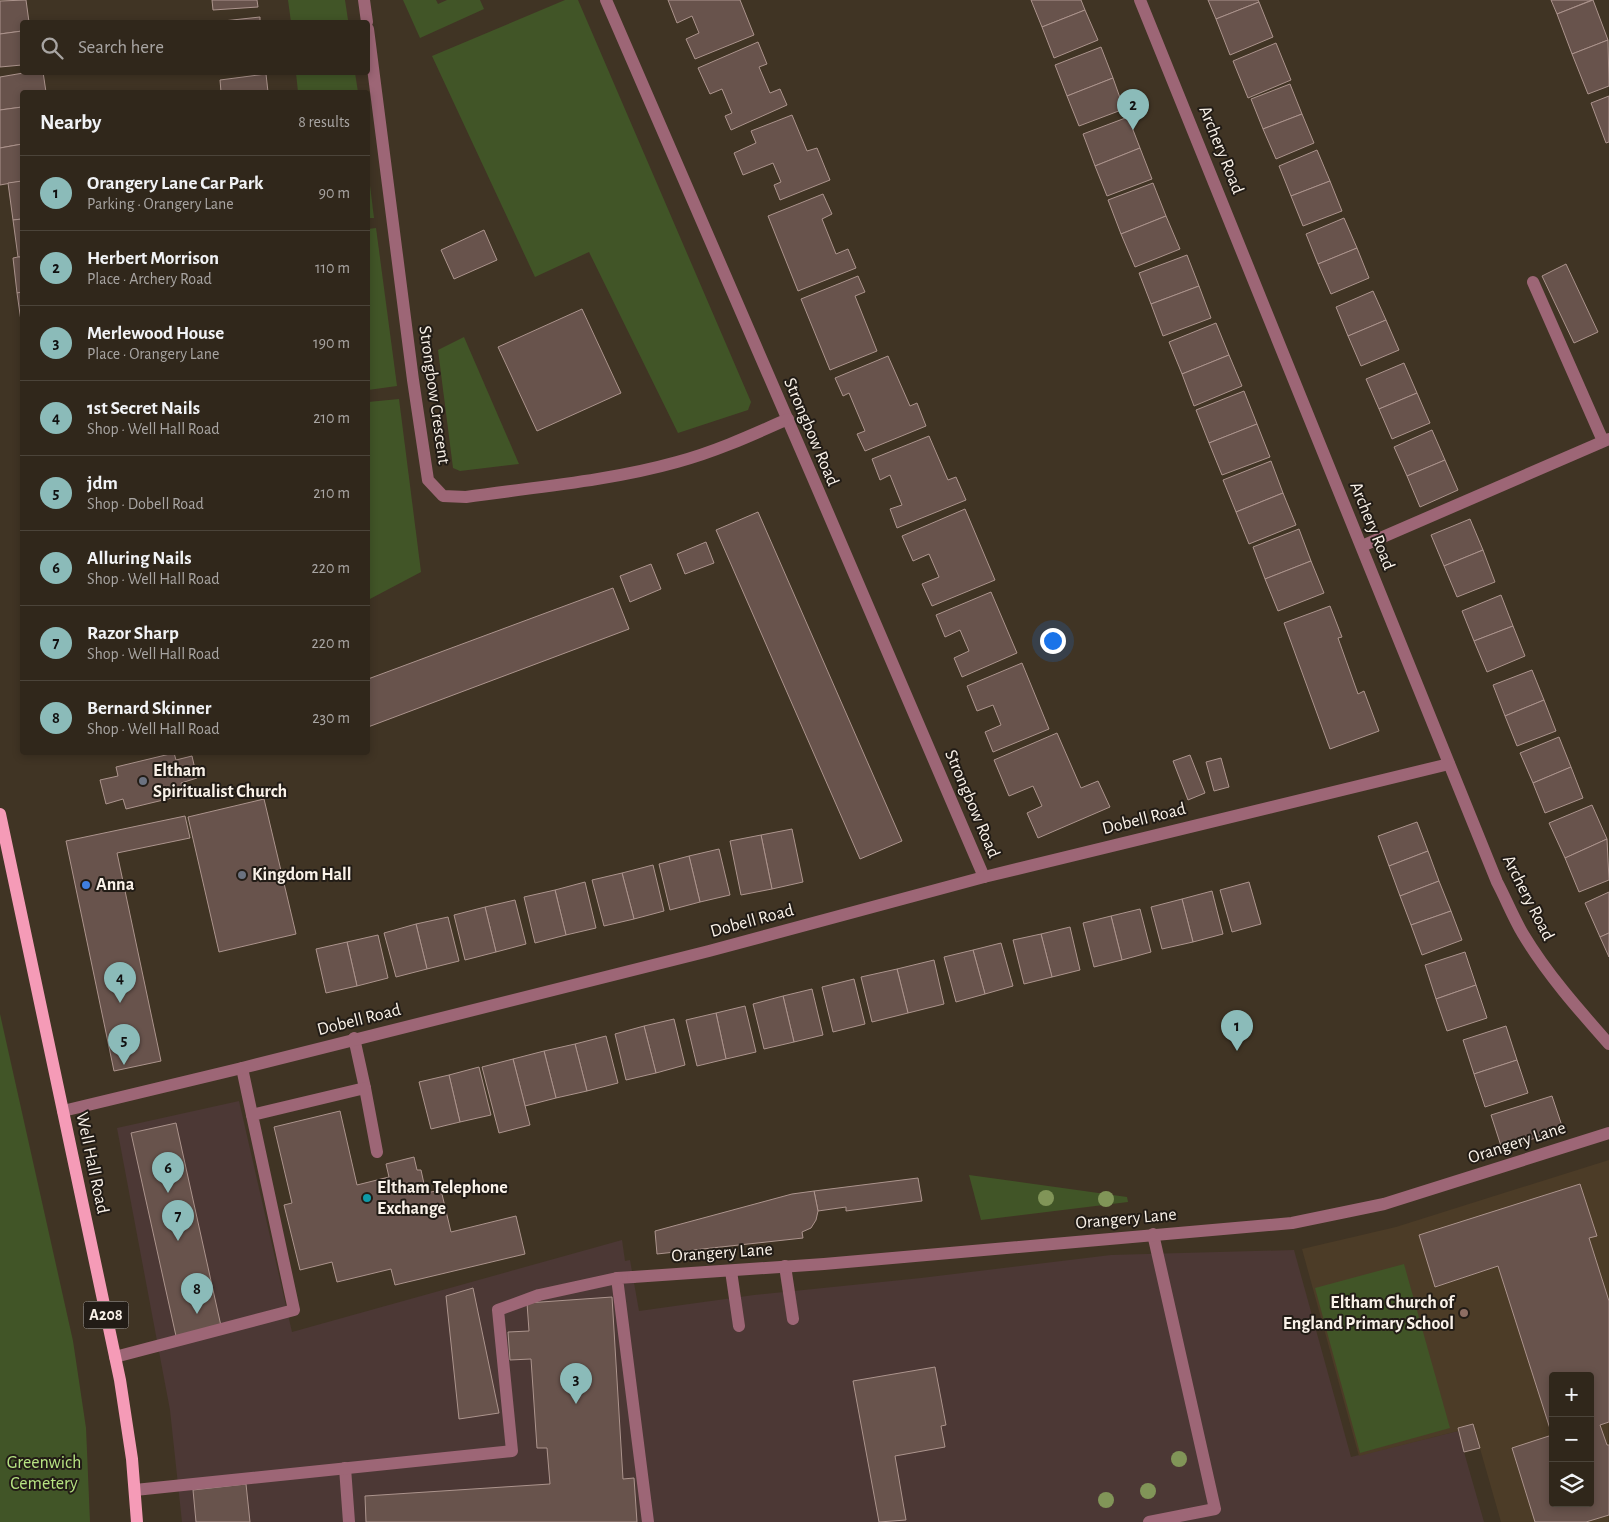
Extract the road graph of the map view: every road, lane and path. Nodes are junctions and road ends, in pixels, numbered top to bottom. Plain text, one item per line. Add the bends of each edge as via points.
1 (364, 0) edge
2 (606, 0) edge
3 (1140, 0) edge
4 (367, 20) edge
5 (370, 45) edge
6 (1533, 282) dead end
7 (788, 420) junction
8 (1606, 440) edge
9 (1362, 546) junction
10 (1449, 764) junction
11 (0, 814) edge
12 (984, 877) junction
13 (354, 1038) junction
14 (1609, 1044) edge
15 (242, 1068) junction
16 (365, 1088) junction
17 (63, 1111) junction
18 (252, 1115) junction
19 (1609, 1133) edge
20 (377, 1152) dead end
21 (1154, 1234) junction
22 (785, 1266) junction
23 (731, 1271) junction
24 (617, 1278) junction
25 (793, 1319) dead end
26 (739, 1326) dead end
27 (115, 1357) junction
28 (345, 1468) junction
29 (135, 1490) junction
30 (138, 1522) edge
31 (349, 1522) edge
32 (648, 1522) edge
33 (1149, 1522) edge

1 - 4 street
2 - 7 street, Strongbow Road
3 - 9 street, Archery Road
5 - 7 street, Strongbow Crescent via 428,480 443,496 466,497 611,476 677,462 737,442
6 - 8 street
7 - 12 street, Strongbow Road
8 - 9 street
9 - 10 street, Archery Road
10 - 12 street, Dobell Road
10 - 14 street, Archery Road via 1497,882 1523,934 1569,999
11 - 17 main road, Well Hall Road / A208
12 - 13 street, Dobell Road via 700,953
13 - 15 street, Dobell Road
13 - 16 street
15 - 17 street, Dobell Road
15 - 18 street
16 - 18 street
16 - 20 street
17 - 27 main road, Well Hall Road / A208
18 - 27 street via 294,1310
19 - 21 street, Orangery Lane via 1384,1204 1292,1223
21 - 22 street, Orangery Lane
21 - 33 street via 1215,1509
22 - 23 street, Orangery Lane
22 - 25 street
23 - 24 street, Orangery Lane
23 - 26 street
24 - 28 street, Orangery Lane via 539,1295 498,1310 512,1451
24 - 32 street
27 - 29 main road, Well Hall Road / A208
28 - 29 street
28 - 31 street
29 - 30 main road, Well Hall Road / A208

